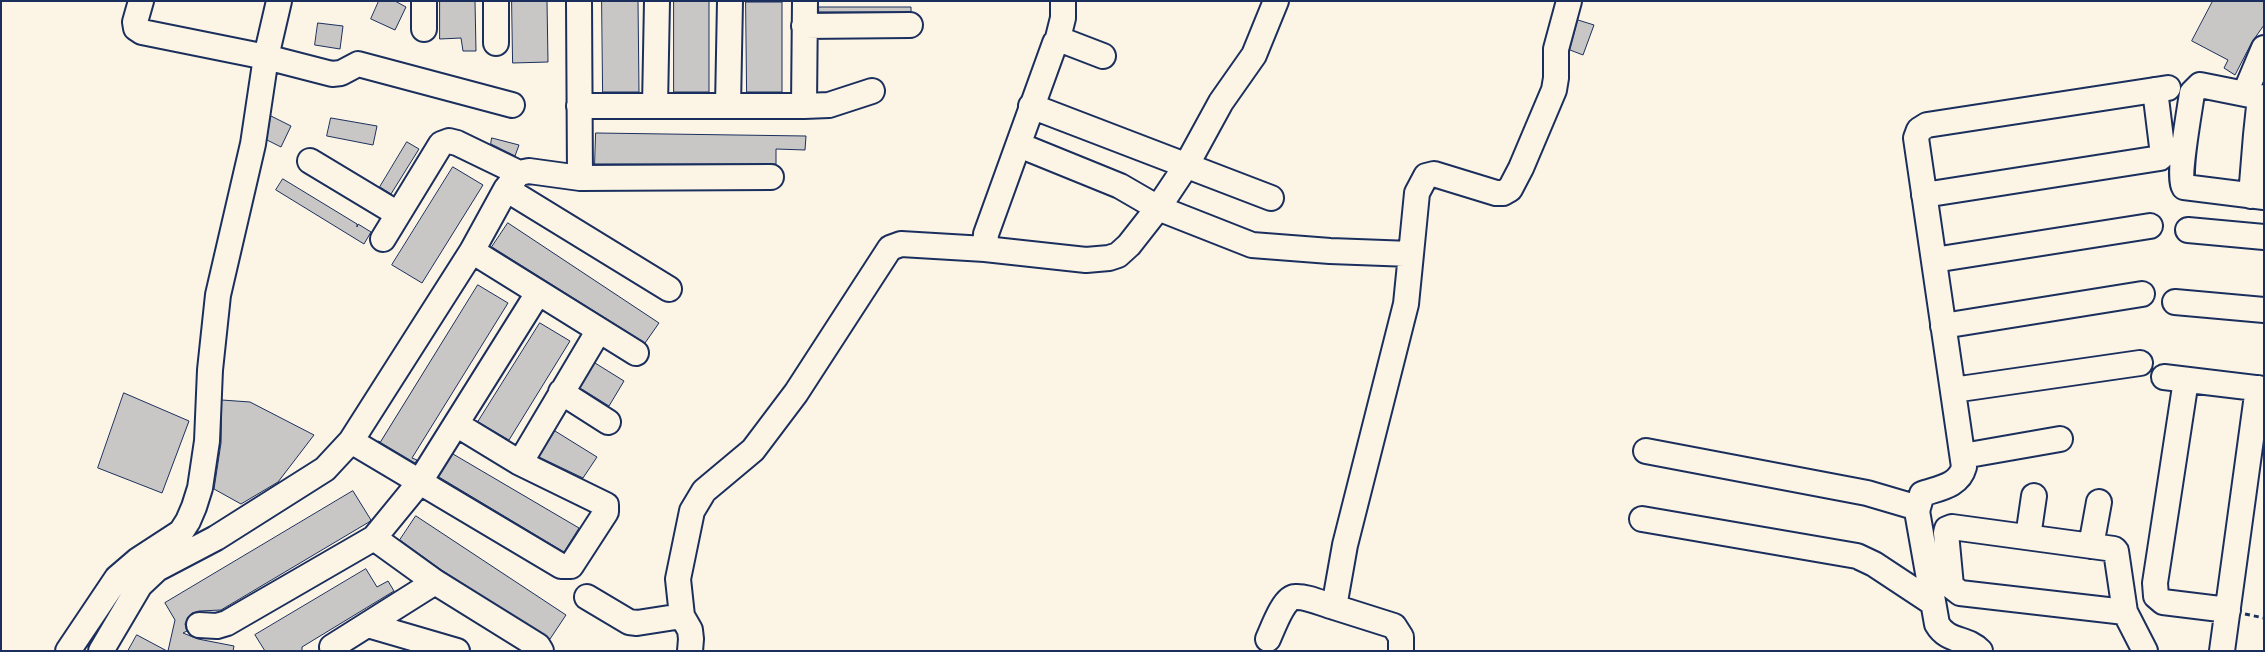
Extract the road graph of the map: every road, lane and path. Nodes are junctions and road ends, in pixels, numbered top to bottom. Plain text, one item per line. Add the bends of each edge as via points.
1 (141, 1) edge
2 (279, 1) edge
3 (424, 1) edge
4 (496, 1) edge
5 (579, 1) edge
6 (657, 1) edge
7 (730, 1) edge
8 (805, 1) edge
9 (1063, 1) edge
10 (1276, 1) edge
11 (1570, 1) edge
12 (910, 24) dead end
13 (804, 26) junction
14 (424, 29) dead end
15 (496, 42) dead end
16 (1057, 42) junction
17 (2262, 55) edge
18 (1103, 56) dead end
19 (266, 57) junction
20 (872, 91) dead end
21 (2245, 93) junction
22 (512, 105) dead end
23 (579, 106) junction
24 (654, 106) junction
25 (728, 106) junction
26 (804, 106) junction
27 (1032, 106) junction
28 (2260, 136) edge
29 (1018, 144) junction
30 (310, 162) dead end
31 (1186, 166) junction
32 (772, 177) dead end
33 (580, 178) junction
34 (512, 181) junction
35 (1924, 195) junction
36 (2257, 196) edge
37 (1271, 198) dead end
38 (1158, 208) junction
39 (398, 214) junction
40 (2150, 226) dead end
41 (2188, 230) dead end
42 (2264, 237) edge
43 (383, 239) dead end
44 (985, 249) junction
45 (472, 251) junction
46 (1411, 254) junction
47 (1934, 260) junction
48 (669, 289) dead end
49 (538, 293) junction
50 (2142, 294) dead end
51 (2175, 302) dead end
52 (2264, 310) edge
53 (1943, 326) junction
54 (599, 330) junction
55 (636, 353) dead end
56 (2140, 363) dead end
57 (2261, 389) edge
58 (1953, 390) junction
59 (561, 392) junction
60 (608, 422) dead end
61 (456, 424) junction
62 (2060, 439) dead end
63 (351, 441) junction
64 (1646, 451) dead end
65 (1963, 456) junction
66 (520, 463) junction
67 (419, 483) junction
68 (2034, 496) dead end
69 (2099, 502) dead end
70 (1918, 508) junction
71 (1642, 519) dead end
72 (2028, 537) junction
73 (374, 538) junction
74 (2091, 546) junction
75 (435, 582) junction
76 (587, 597) dead end
77 (1933, 603) junction
78 (1334, 607) junction
79 (2228, 610) junction
80 (2125, 612) junction
81 (682, 616) junction
82 (199, 625) dead end
83 (368, 626) junction
84 (1268, 638) dead end
85 (332, 647) dead end
86 (68, 651) edge
87 (102, 651) edge
88 (457, 651) edge
89 (541, 651) edge
90 (690, 651) edge
91 (1401, 651) edge
92 (1980, 651) edge
93 (2144, 651) edge
94 (2222, 651) edge

1 - 19 street via 135,22 136,28 142,32
2 - 19 street
3 - 14 street
4 - 15 street
5 - 23 street
6 - 24 street
7 - 25 street
8 - 13 street
9 - 16 street
10 - 31 street via 1254,55 1221,102
11 - 46 street via 1556,49 1554,90 1510,189 1499,194 1434,174 1426,176 1417,193
12 - 13 street
13 - 26 street
16 - 18 street via 1064,41
16 - 27 street via 1051,50
17 - 21 street
19 - 22 street via 336,74 358,64
19 - 86 street via 253,144 218,295 207,441 194,507 180,532 117,578
20 - 26 street via 828,105
21 - 28 street via 2260,97
21 - 36 street via 2200,85 2195,88 2181,184 2188,190
23 - 24 street
23 - 33 street
24 - 25 street
25 - 26 street
27 - 29 street
27 - 31 street
28 - 36 street
29 - 38 street via 1120,186
29 - 44 street via 986,234
30 - 39 street
31 - 37 street
31 - 38 street
32 - 33 street
33 - 34 street via 535,172
34 - 39 street via 457,143 449,141 440,144
34 - 45 street
34 - 48 street
35 - 35 street via 2160,158 2163,155 2161,89 1926,125 1916,138
35 - 47 street
38 - 44 street via 1129,245 1109,258 1086,260
38 - 46 street via 1252,245
39 - 43 street
40 - 47 street
41 - 42 street
44 - 81 street via 901,244 890,248 796,393 753,450 697,501 678,579
45 - 49 street
45 - 63 street
46 - 78 street via 1406,304 1346,545
47 - 53 street
49 - 54 street
49 - 61 street
50 - 53 street
51 - 52 street
53 - 58 street
54 - 55 street
54 - 59 street
56 - 58 street
57 - 79 street
57 - 79 street via 2175,378 2156,596 2163,602
58 - 65 street
59 - 60 street
59 - 66 street
61 - 66 street
61 - 67 street
62 - 65 street
63 - 67 street
63 - 87 street via 325,469 216,538 157,569 140,585
64 - 70 street via 1867,493
65 - 70 street via 1962,477 1953,484 1922,494
66 - 67 street via 606,505 606,512 571,566 561,566
67 - 73 street
68 - 72 street
69 - 74 street
70 - 77 street
71 - 77 street via 1857,556
72 - 74 street
72 - 80 street via 1949,527 1946,533 1951,586 1960,593
73 - 75 street
73 - 82 street via 227,623
74 - 80 street via 2116,551
75 - 83 street
75 - 89 street via 538,646
76 - 81 street via 629,622
77 - 92 street via 1937,624 1945,635
78 - 84 street via 1299,597 1290,598
78 - 91 street via 1394,626 1401,636
79 - 94 street
80 - 93 street
81 - 90 street via 690,630
83 - 85 street
83 - 88 street

